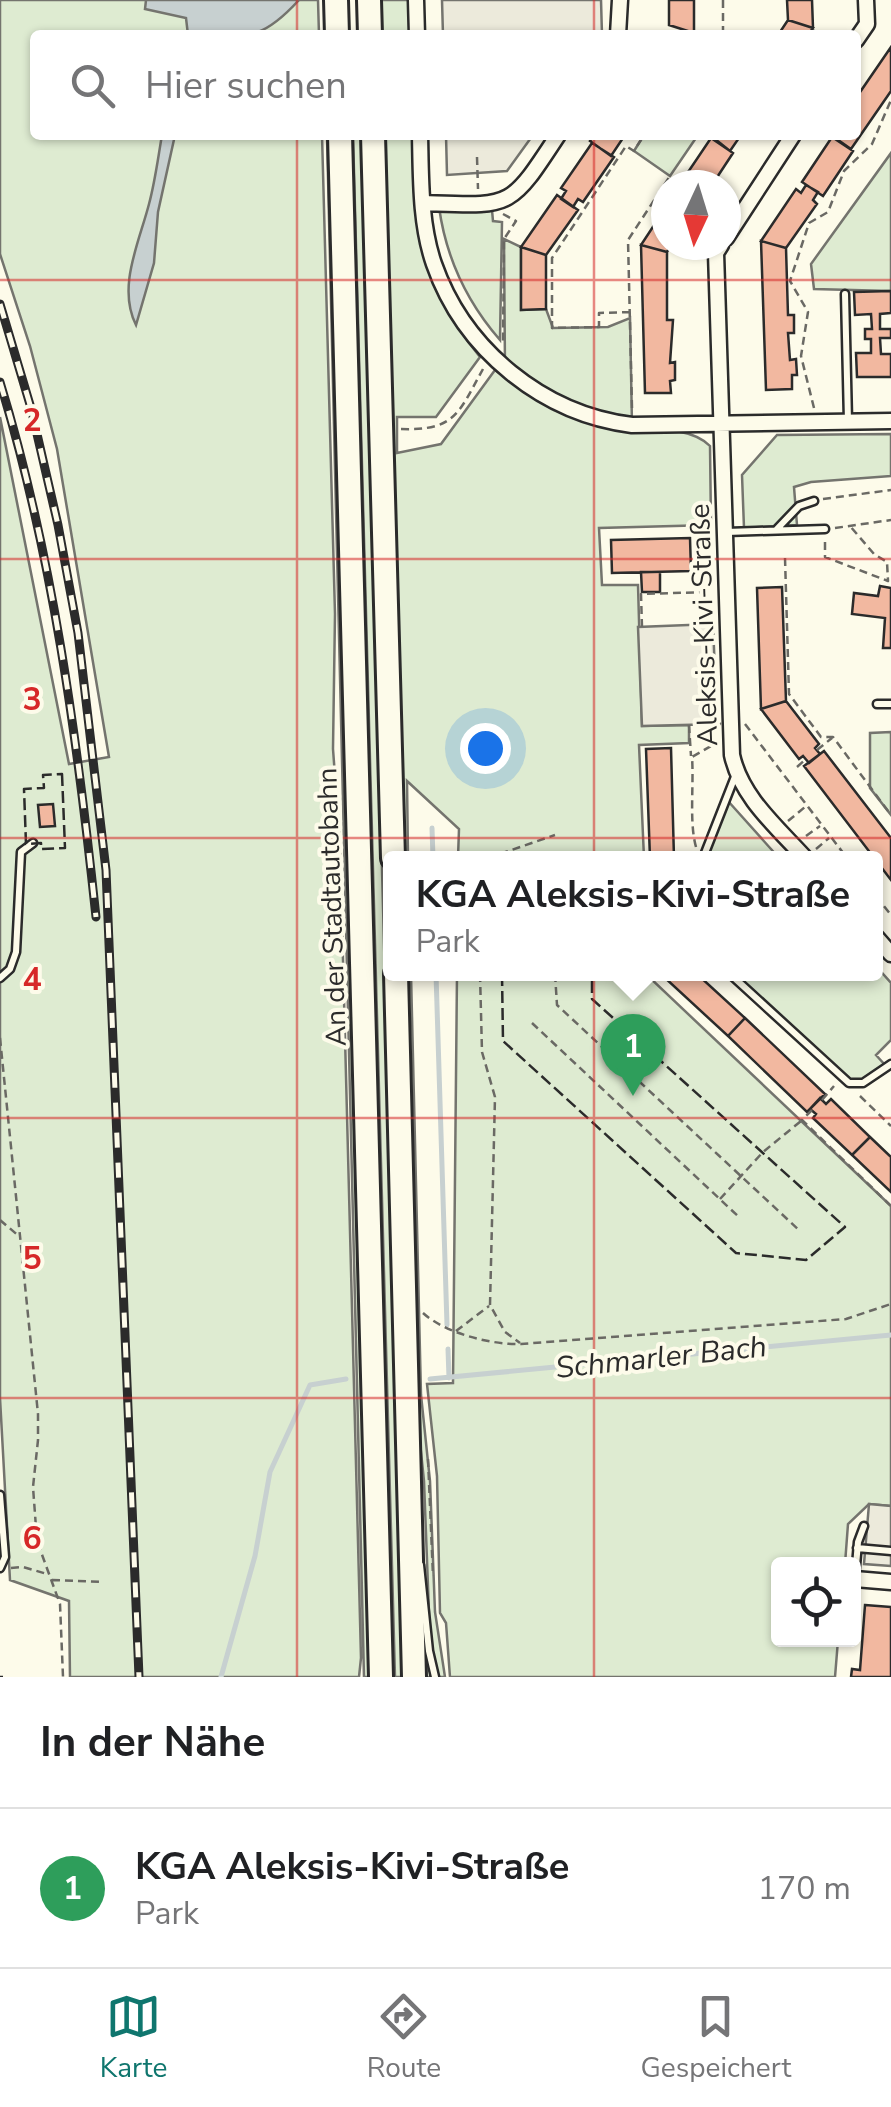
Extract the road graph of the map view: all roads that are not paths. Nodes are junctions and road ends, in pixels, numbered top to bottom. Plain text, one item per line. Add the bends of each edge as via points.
1 (336, 0) edge
2 (369, 0) edge
3 (416, 0) edge
4 (620, 0) edge
5 (866, 0) edge
6 (337, 30) edge
7 (370, 30) edge
8 (418, 30) edge
9 (618, 30) edge
10 (861, 33) edge
11 (340, 140) edge
12 (373, 140) edge
13 (420, 140) edge
14 (554, 140) edge
15 (791, 140) edge
16 (424, 203) junction
17 (741, 215) edge
18 (716, 260) edge
19 (845, 294) dead end
20 (891, 421) edge
21 (848, 422) junction
22 (722, 424) junction
23 (814, 501) road end
24 (775, 530) junction
25 (825, 530) road end
26 (724, 532) junction
27 (876, 704) dead end
28 (891, 704) edge
29 (736, 773) junction
30 (33, 843) dead end
31 (392, 851) edge
32 (704, 851) edge
33 (799, 851) edge
34 (0, 978) edge
35 (396, 981) edge
36 (738, 981) edge
37 (891, 1064) edge
38 (0, 1494) edge
39 (864, 1526) dead end
40 (857, 1548) junction
41 (412, 1549) junction
42 (891, 1551) edge
43 (856, 1557) edge
44 (0, 1568) edge
45 (861, 1580) edge
46 (891, 1582) edge
47 (381, 1677) edge
48 (414, 1677) edge
49 (435, 1677) edge

1 - 6 highway
2 - 7 highway
3 - 8 street
4 - 9 street
5 - 10 street
11 - 47 highway, An der Stadtautobahn
12 - 31 highway
13 - 16 street
14 - 16 street via 516,194 498,203
15 - 17 street
16 - 22 street via 427,238 447,294 492,356 536,392 592,418 632,425
18 - 22 street, Aleksis-Kivi-Straße
19 - 21 lane
20 - 21 street
21 - 22 street
22 - 26 street, Aleksis-Kivi-Straße
23 - 24 lane
24 - 25 lane
24 - 26 lane
26 - 29 street, Aleksis-Kivi-Straße
27 - 28 lane
29 - 32 lane
29 - 33 street, Aleksis-Kivi-Straße
30 - 34 lane via 21,852 15,961
35 - 41 highway
36 - 37 lane via 842,1078 856,1084
38 - 44 lane
39 - 40 lane
40 - 42 lane
40 - 43 lane
41 - 48 highway
41 - 49 lane via 423,1572
45 - 46 street

